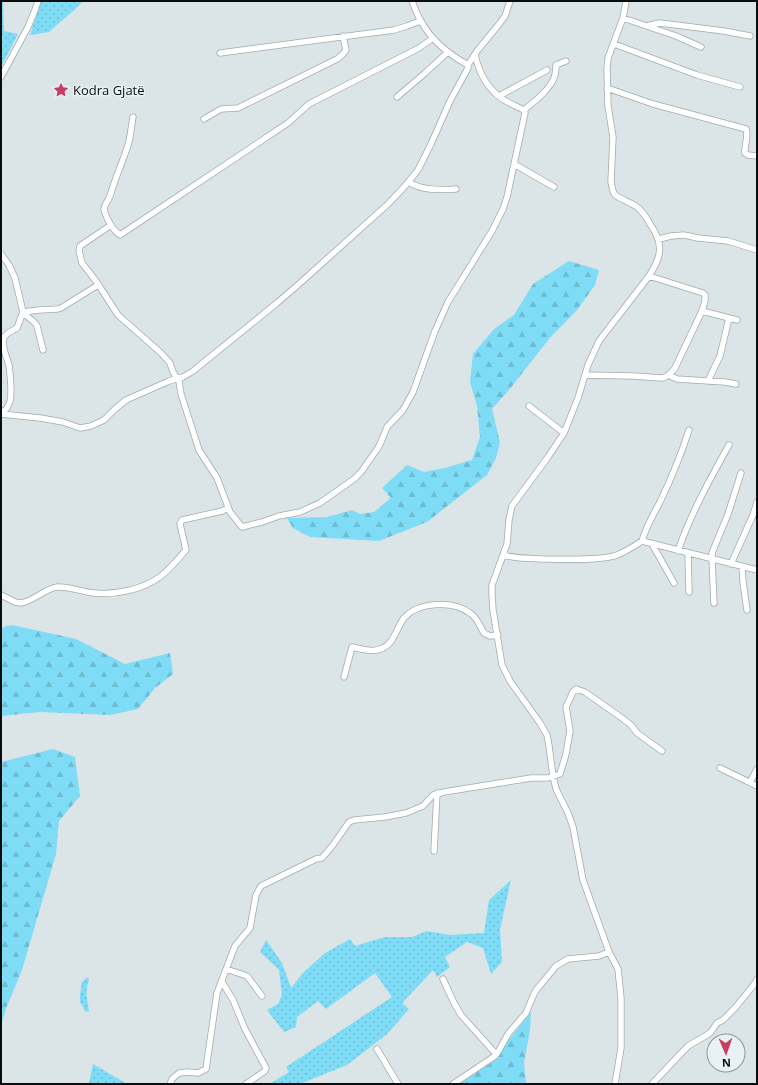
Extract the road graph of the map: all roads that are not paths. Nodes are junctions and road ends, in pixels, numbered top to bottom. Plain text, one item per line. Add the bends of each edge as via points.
1 (38, 1) edge
2 (413, 1) edge
3 (510, 1) edge
4 (626, 1) edge
5 (623, 18) junction
6 (420, 21) junction
7 (647, 26) junction
8 (343, 36) junction
9 (750, 36) dead end
10 (433, 38) junction
11 (614, 44) junction
12 (702, 47) dead end
13 (448, 52) junction
14 (220, 53) dead end
15 (475, 55) junction
16 (566, 61) dead end
17 (468, 65) junction
18 (547, 70) dead end
19 (1, 77) edge
20 (740, 87) dead end
21 (607, 88) junction
22 (499, 96) junction
23 (396, 97) dead end
24 (524, 110) junction
25 (133, 117) dead end
26 (204, 119) dead end
27 (757, 156) edge
28 (514, 164) junction
29 (409, 182) junction
30 (554, 187) dead end
31 (456, 189) dead end
32 (111, 225) junction
33 (659, 239) junction
34 (757, 250) edge
35 (1, 254) edge
36 (649, 276) junction
37 (98, 285) junction
38 (702, 311) junction
39 (24, 312) junction
40 (729, 318) junction
41 (737, 320) dead end
42 (43, 350) dead end
43 (585, 375) junction
44 (668, 375) junction
45 (178, 378) junction
46 (708, 381) junction
47 (736, 384) dead end
48 (529, 406) dead end
49 (1, 413) edge
50 (689, 430) dead end
51 (564, 433) junction
52 (729, 444) dead end
53 (741, 473) dead end
54 (757, 502) edge
55 (228, 508) junction
56 (642, 542) junction
57 (652, 544) junction
58 (678, 551) junction
59 (688, 553) junction
60 (504, 556) junction
61 (712, 559) junction
62 (731, 564) junction
63 (742, 566) junction
64 (757, 570) edge
65 (674, 583) dead end
66 (689, 592) dead end
67 (1, 595) edge
68 (714, 603) dead end
69 (746, 610) dead end
70 (498, 635) junction
71 (344, 677) dead end
72 (662, 751) dead end
73 (720, 768) dead end
74 (757, 769) edge
75 (553, 776) junction
76 (750, 782) junction
77 (757, 786) edge
78 (438, 794) junction
79 (434, 850) dead end
80 (609, 952) junction
81 (226, 969) junction
82 (443, 979) dead end
83 (757, 979) edge
84 (222, 982) junction
85 (262, 996) dead end
86 (377, 1049) dead end
87 (496, 1054) junction
88 (170, 1084) edge
89 (246, 1084) edge
90 (398, 1084) edge
91 (453, 1084) edge
92 (615, 1084) edge
93 (652, 1084) edge

1 - 19 street
2 - 6 street
3 - 15 street via 505,16
4 - 5 street
5 - 7 street
5 - 11 street
6 - 8 street via 394,30
6 - 10 street
7 - 9 street via 660,23
7 - 12 street
8 - 14 street
8 - 26 street via 346,50 337,59 238,108 221,109
10 - 13 street
10 - 32 street via 306,106 288,123 121,234 118,234
11 - 20 street
11 - 21 street via 607,64
13 - 17 street
13 - 23 street
15 - 17 street
15 - 22 street via 484,79
16 - 24 street via 556,65 556,74 547,88
17 - 29 street via 423,161
18 - 22 street
21 - 27 street via 653,104 746,129 745,153 748,156
21 - 33 street via 613,137 613,192 618,198 639,209
22 - 24 street
24 - 28 street
25 - 32 street via 130,138 110,198 104,207
28 - 30 street
28 - 55 street via 503,209 448,302 413,392 403,410 387,428 361,472 320,503 294,514 242,527
29 - 31 street via 430,189
29 - 45 street via 388,204 277,303 192,371
32 - 37 street via 80,246 79,250 82,263
33 - 34 street via 684,235 728,241
33 - 36 street via 659,254
35 - 39 street via 15,278
36 - 38 street via 703,293 705,298
36 - 43 street via 602,336
37 - 39 street via 61,308
37 - 45 street via 118,315 167,359
38 - 40 street
38 - 44 street via 677,363
39 - 42 street via 36,323
39 - 49 street via 17,328 4,337 10,376 10,404
40 - 41 street
40 - 46 street via 720,356
43 - 44 street via 662,378
43 - 51 street
44 - 46 street via 677,379
45 - 49 street via 126,400 100,423 87,427
45 - 55 street via 199,450 217,478
46 - 47 street
48 - 51 street
50 - 56 street
51 - 60 street via 512,506
52 - 58 street via 693,512
53 - 61 street
54 - 62 street
55 - 67 street via 182,520 180,524 186,550 161,576 142,586 104,594 64,587 55,588 21,603
56 - 57 street
56 - 60 street via 606,557 573,559
57 - 58 street
57 - 65 street
58 - 59 street
59 - 61 street
59 - 66 street
60 - 70 street via 492,585 492,602
61 - 62 street
61 - 68 street
62 - 63 street
63 - 64 street
63 - 69 street
70 - 71 street via 490,636 484,633 477,619 462,608 436,604 420,608 403,620 388,645 383,648 368,650 352,647
70 - 75 street via 500,658 505,672 547,735
72 - 75 street via 637,733 622,718 585,692 576,689 566,707 570,731 566,754 560,774
73 - 76 street
74 - 76 street
75 - 78 street
75 - 80 street via 556,789 571,820 582,880
76 - 77 street
78 - 79 street
78 - 81 street via 423,806 406,813 349,822 322,858 261,886 256,895 250,928 235,946
80 - 87 street via 599,956 568,960 556,966 537,989 526,1013 508,1034
80 - 92 street via 618,969 621,998 621,1048
81 - 84 street
81 - 85 street via 247,976
82 - 87 street via 461,1015
83 - 93 street via 735,1008 717,1023 711,1032 688,1046
84 - 88 street via 217,993 206,1069 198,1073 179,1073
84 - 89 street via 266,1068
86 - 90 street
87 - 91 street

